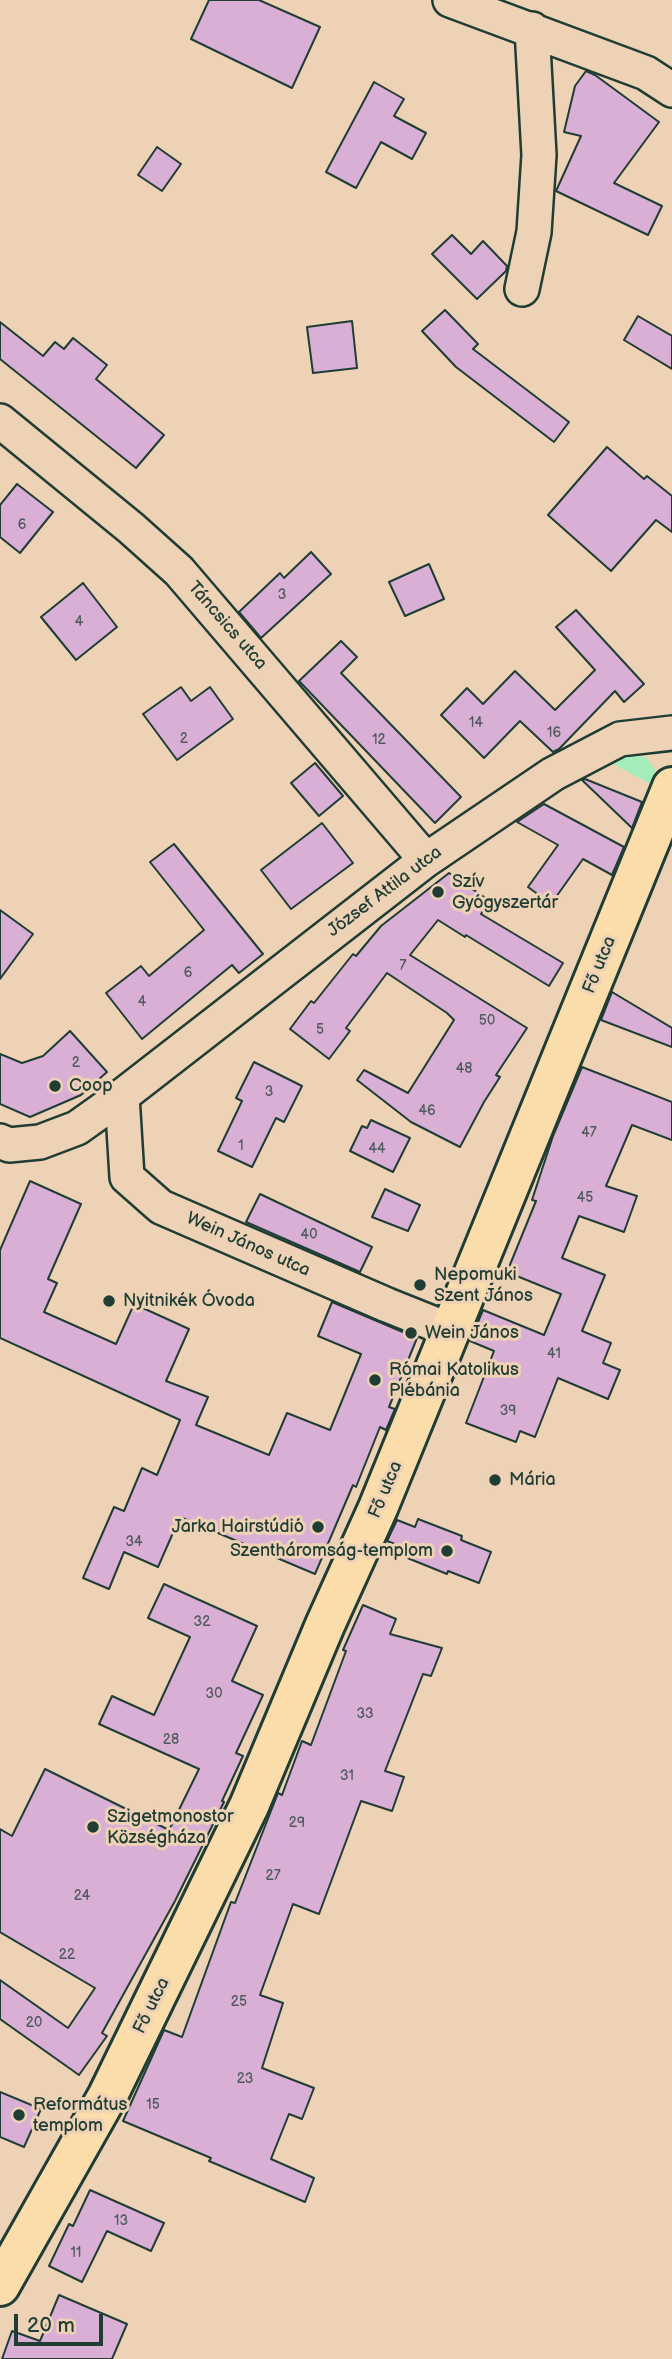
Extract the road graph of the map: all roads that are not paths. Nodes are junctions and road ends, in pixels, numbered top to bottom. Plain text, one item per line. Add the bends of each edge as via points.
1 (450, 0) edge
2 (532, 29) junction
3 (672, 90) edge
4 (522, 289) dead end
5 (0, 421) edge
6 (672, 733) edge
7 (672, 787) edge
8 (426, 860) junction
9 (122, 1096) junction
10 (0, 1142) edge
11 (452, 1331) junction
12 (0, 2286) edge

1 - 2 street
2 - 3 street via 646,72
2 - 4 street via 539,155 534,232
5 - 8 street, Táncsics utca via 179,571
6 - 8 street, József Attila utca via 620,739 553,774
7 - 11 main road, Fő utca
8 - 9 street, József Attila utca
9 - 10 street, József Attila utca via 77,1128 40,1142
9 - 11 street, Wein János utca via 127,1177 161,1207
11 - 12 main road, Fő utca via 249,1806 108,2095

